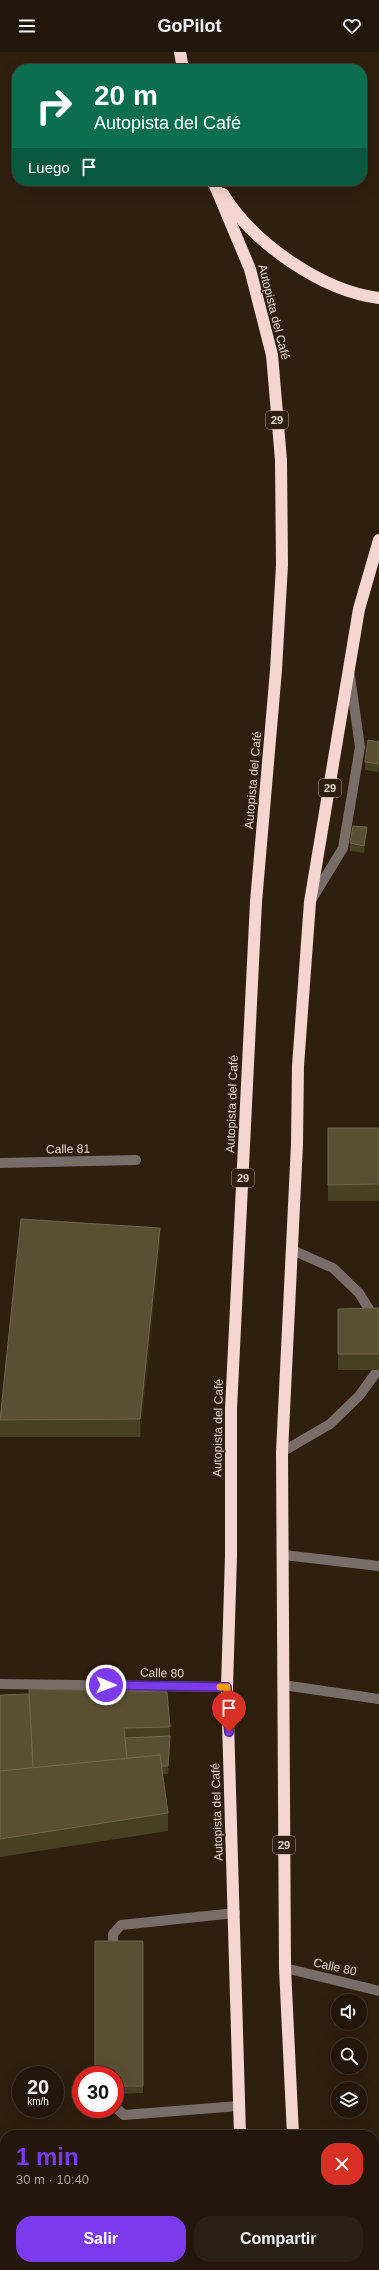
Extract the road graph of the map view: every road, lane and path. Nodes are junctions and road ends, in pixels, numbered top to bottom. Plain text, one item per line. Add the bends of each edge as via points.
1 (181, 52) edge
2 (182, 64) edge
3 (215, 186) edge
4 (219, 186) edge
5 (379, 298) edge
6 (379, 540) edge
7 (349, 674) junction
8 (310, 902) junction
9 (136, 1160) dead end
10 (0, 1163) edge
11 (292, 1250) junction
12 (378, 1324) edge
13 (378, 1370) edge
14 (282, 1452) junction
15 (284, 1555) junction
16 (379, 1566) edge
17 (0, 1684) edge
18 (283, 1685) junction
19 (227, 1687) junction
20 (379, 1699) edge
21 (235, 1913) junction
22 (113, 1949) edge
23 (285, 1968) junction
24 (379, 1991) edge
25 (239, 2106) junction
26 (124, 2115) edge
27 (240, 2130) edge
28 (293, 2130) edge

1 - 2 highway
3 - 19 highway, Autopista del Café / 29 via 250,269 272,355 281,460 282,565 276,670 256,902 247,1066 231,1409
4 - 5 highway via 254,232 289,261 330,284
6 - 7 highway, 29 via 359,609
7 - 8 highway, 29
7 - 8 street via 360,747 343,848
8 - 11 highway, 29 via 298,1066
9 - 10 street, Calle 81
11 - 12 street via 333,1268 359,1293
11 - 14 highway, 29
13 - 14 street via 359,1396 330,1424
14 - 15 highway, 29
15 - 16 street
15 - 18 highway, 29
17 - 19 street, Calle 80
18 - 20 street
18 - 23 highway, 29
19 - 21 highway, Autopista del Café / 29
21 - 22 street via 121,1925 113,1934
21 - 25 highway, Autopista del Café / 29
23 - 24 street, Calle 80
23 - 28 highway, 29
25 - 26 street
25 - 27 highway, Autopista del Café / 29

